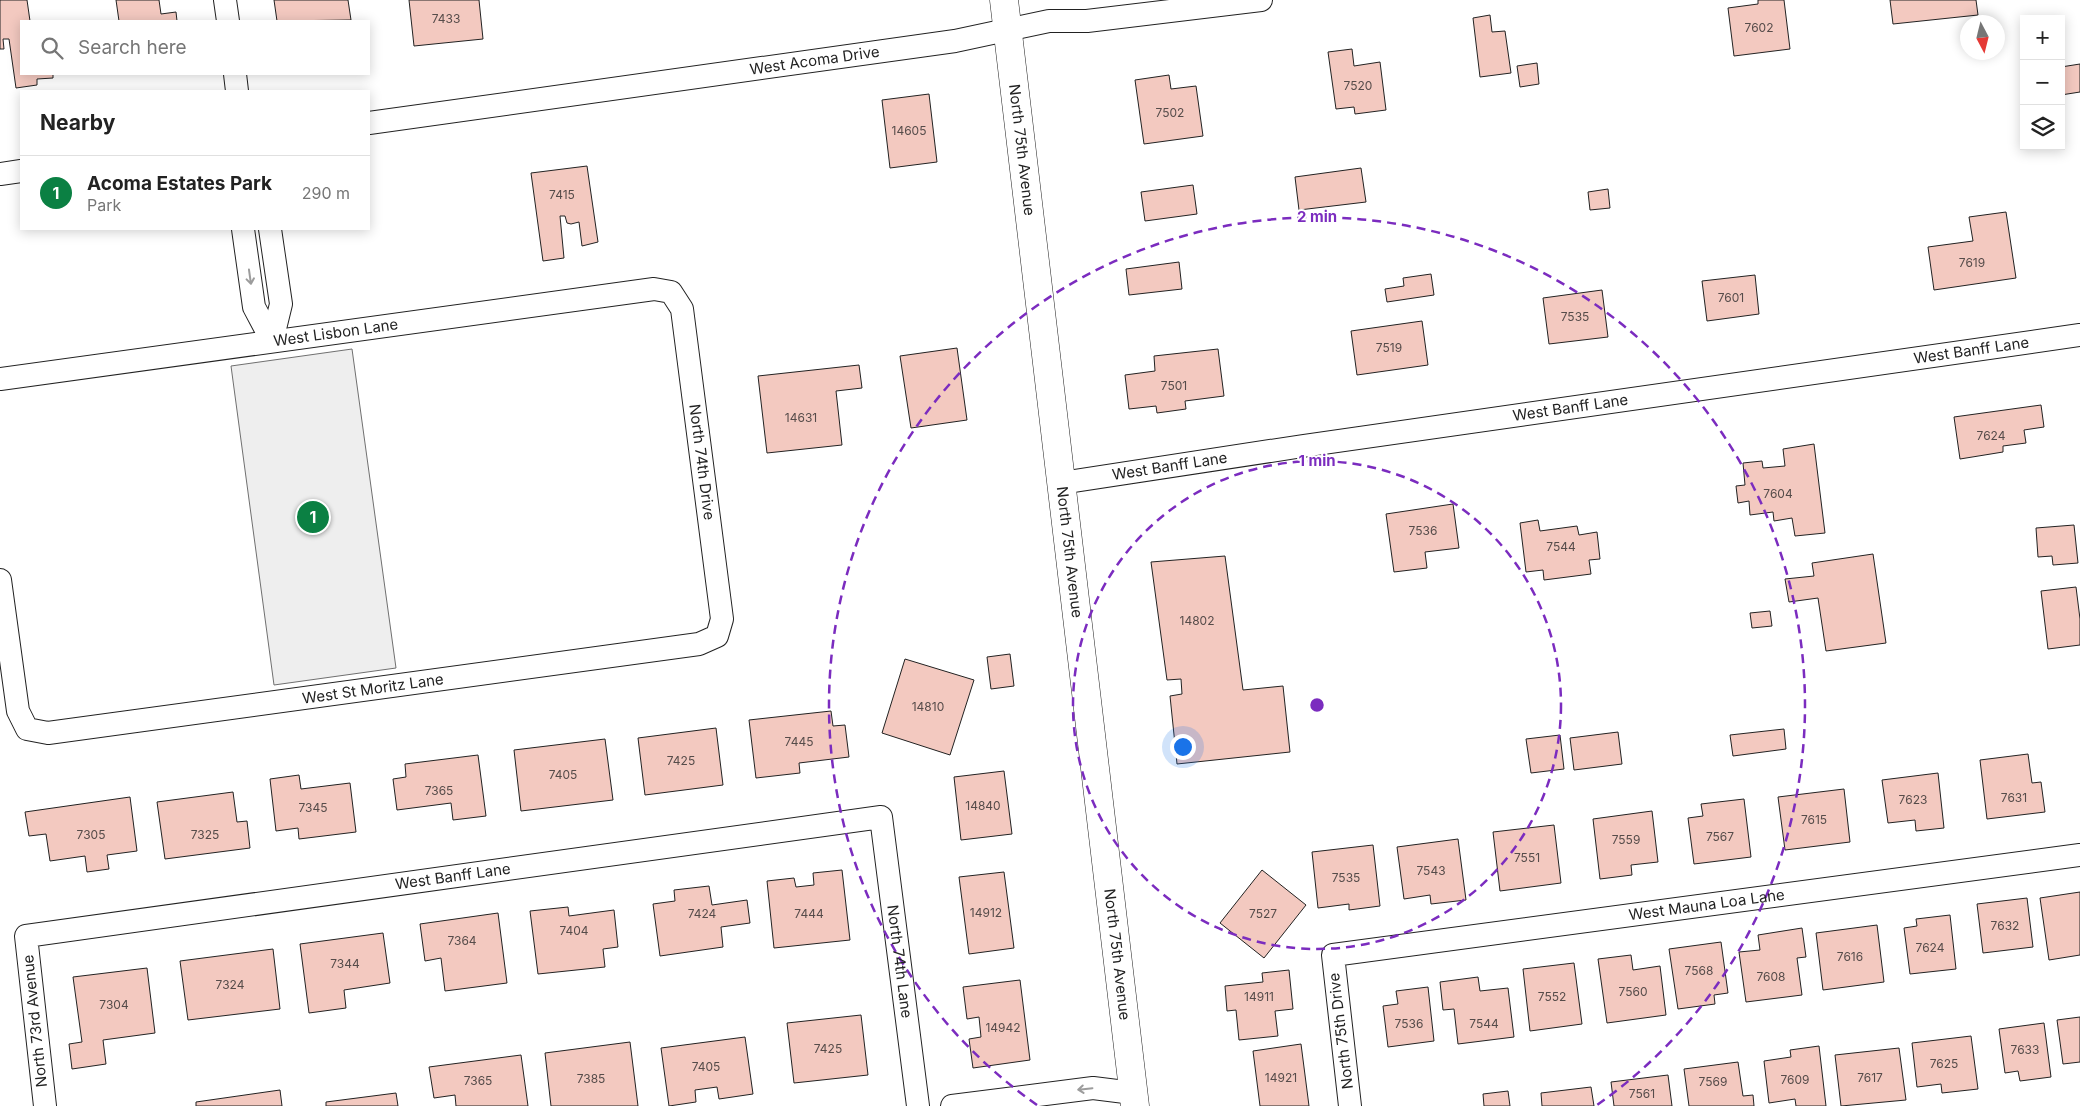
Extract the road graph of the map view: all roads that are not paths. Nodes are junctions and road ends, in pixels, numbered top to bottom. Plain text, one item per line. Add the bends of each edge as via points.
1 (225, 0) edge
2 (1004, 0) edge
3 (1261, 0) edge
4 (228, 20) edge
5 (1008, 29) junction
6 (235, 75) edge
7 (237, 90) edge
8 (370, 122) edge
9 (20, 171) edge
10 (0, 174) edge
11 (243, 230) edge
12 (270, 230) edge
13 (671, 292) joint
14 (2080, 335) edge
15 (272, 341) junction
16 (0, 379) edge
17 (1061, 483) junction
18 (0, 580) edge
19 (717, 636) joint
20 (881, 817) joint
21 (2080, 855) edge
22 (26, 936) joint
23 (1333, 955) joint
24 (1134, 1100) edge
25 (45, 1106) edge
26 (918, 1106) edge
27 (952, 1106) edge
28 (1104, 1106) edge
29 (1350, 1106) edge

1 - 4 street
2 - 5 main road, North 75th Avenue
3 - 5 street, West Acoma Drive via 1087,21 1049,21
5 - 8 street, West Acoma Drive via 955,41
5 - 17 main road, North 75th Avenue
6 - 7 street
9 - 10 street
11 -> 15 street via 254,307
12 - 15 street via 281,304
13 - 15 street, West Lisbon Lane via 654,289
13 - 19 street, North 74th Drive via 682,309 722,619
14 - 17 street, West Banff Lane
15 - 16 street, West Lisbon Lane
17 - 24 main road, North 75th Avenue
18 - 19 street, West St Moritz Lane via 18,710 27,729 48,733 699,644
20 - 22 street, West Banff Lane
20 - 26 street, North 74th Lane
21 - 23 street, West Mauna Loa Lane
22 - 25 street, North 73rd Avenue
23 - 29 street, North 75th Drive
24 -> 27 street via 1092,1088
24 - 28 street

